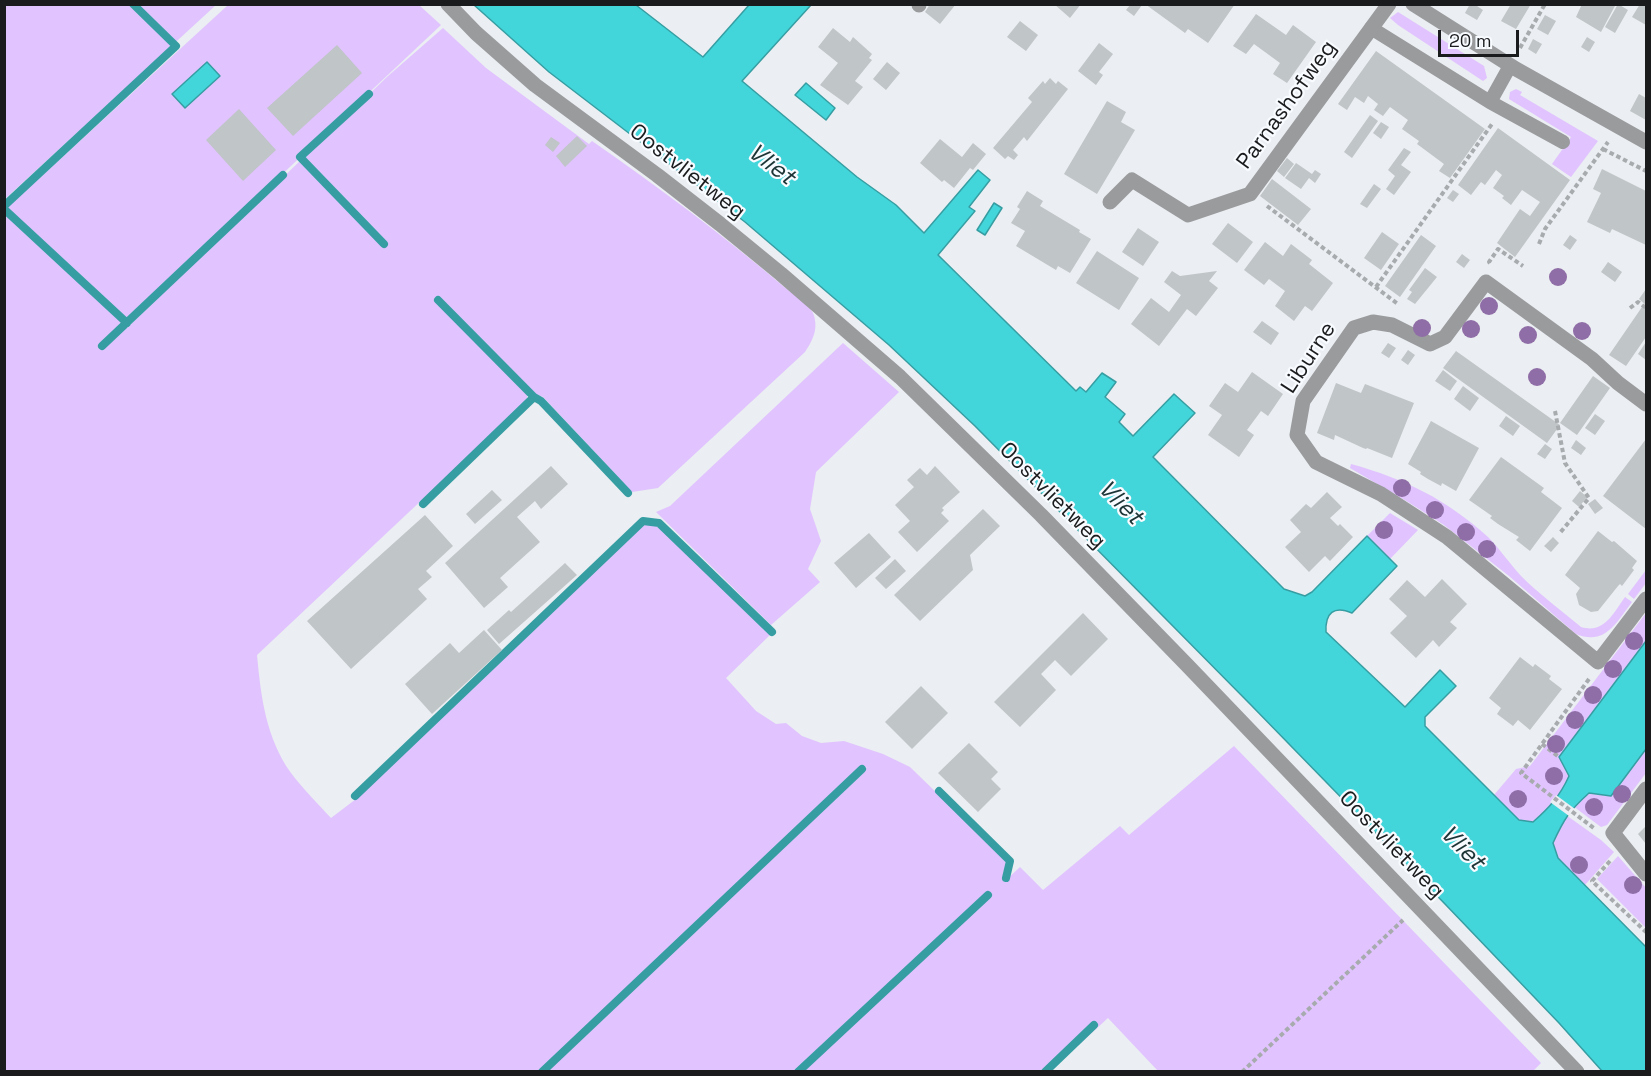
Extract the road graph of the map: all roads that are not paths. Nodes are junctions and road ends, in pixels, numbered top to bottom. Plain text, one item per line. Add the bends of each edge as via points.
1 (448, 4) edge
2 (1389, 4) edge
3 (1413, 4) edge
4 (1371, 28) junction
5 (1510, 66) junction
6 (1490, 102) junction
7 (1563, 142) dead end
8 (1647, 142) edge
9 (1110, 202) dead end
10 (1647, 404) edge
11 (1647, 599) edge
12 (1647, 789) edge
13 (1647, 874) edge
14 (1577, 1071) edge

1 - 14 street, Oostvlietweg via 535,85 720,224 900,377 1057,531
2 - 4 street, Parnashofweg
3 - 5 street
4 - 6 lane
4 - 9 street, Parnashofweg via 1250,194 1188,216 1132,180
5 - 6 lane
5 - 8 street
6 - 7 lane
10 - 11 street, Liburne via 1486,282 1445,337 1430,344 1392,325 1373,322 1354,328 1303,401 1297,435 1316,462 1380,494 1447,537 1598,662
12 - 13 street via 1613,833

